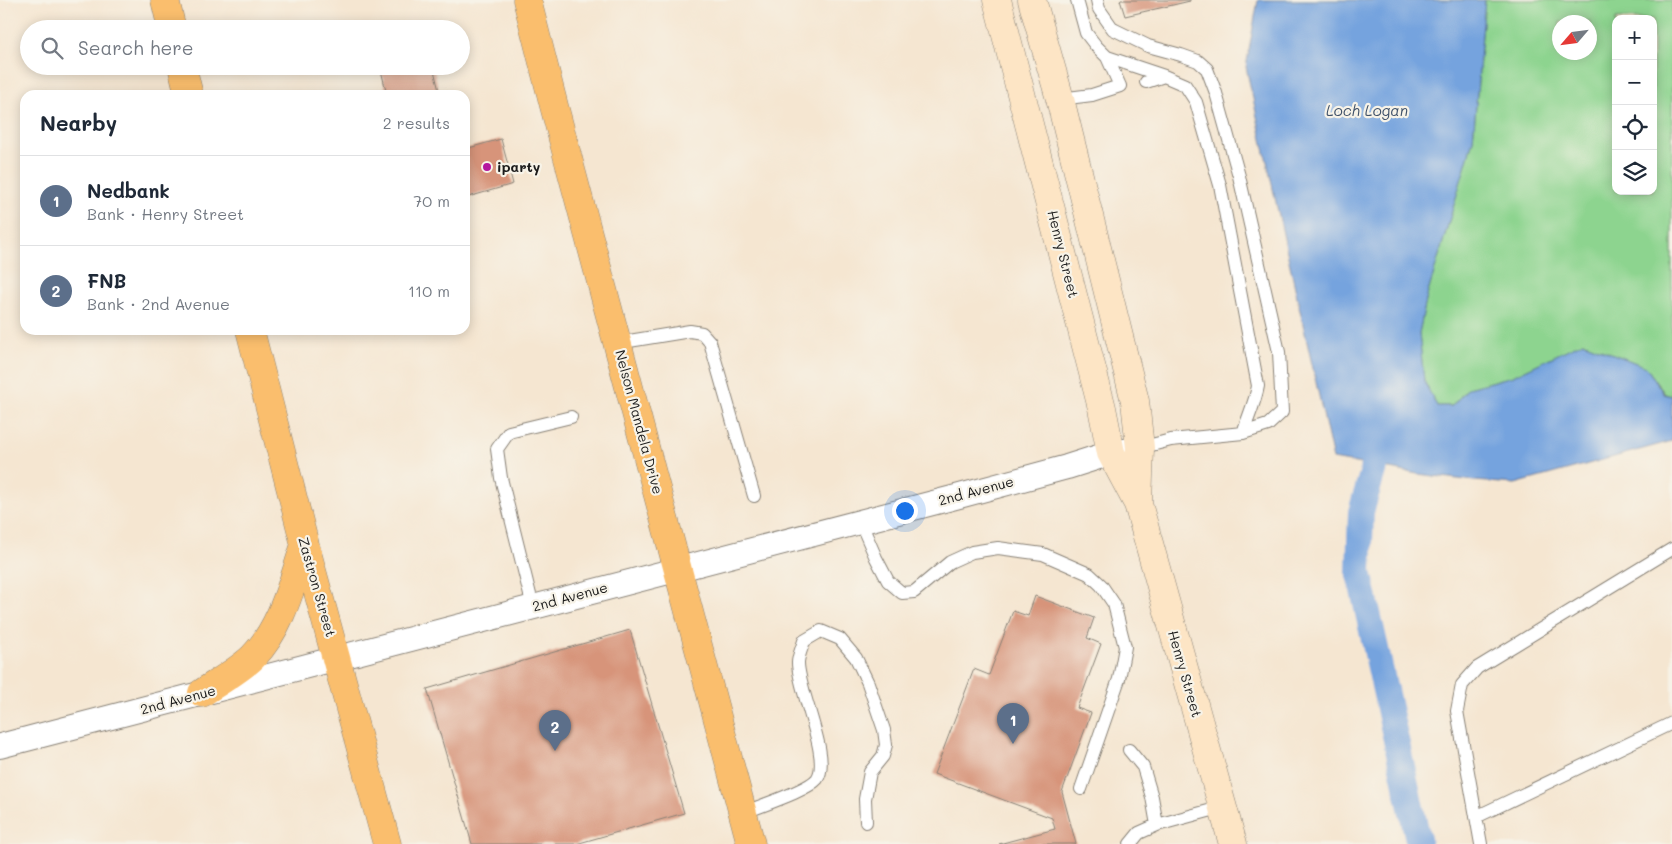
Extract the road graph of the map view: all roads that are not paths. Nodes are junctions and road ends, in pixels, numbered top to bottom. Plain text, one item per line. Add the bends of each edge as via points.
1 (165, 0) edge
2 (528, 0) edge
3 (997, 0) edge
4 (1032, 0) edge
5 (1077, 0) edge
6 (1097, 0) edge
7 (170, 20) edge
8 (1107, 56) junction
9 (184, 75) edge
10 (1164, 76) junction
11 (1146, 82) dead end
12 (188, 90) edge
13 (1060, 98) junction
14 (251, 335) edge
15 (618, 342) junction
16 (570, 417) dead end
17 (1243, 433) junction
18 (1140, 448) junction
19 (1111, 453) junction
20 (754, 496) dead end
21 (1138, 504) junction
22 (860, 521) junction
23 (305, 545) junction
24 (1672, 549) edge
25 (678, 569) junction
26 (533, 607) junction
27 (337, 658) junction
28 (202, 694) junction
29 (1672, 723) edge
30 (0, 746) edge
31 (1129, 750) dead end
32 (1081, 789) dead end
33 (1223, 807) junction
34 (743, 813) junction
35 (1476, 817) junction
36 (866, 822) dead end
37 (1157, 825) junction
38 (387, 844) edge
39 (751, 844) edge
40 (1130, 844) edge
41 (1232, 844) edge
42 (1481, 844) edge

1 - 7 highway
2 - 15 highway, Nelson Mandela Drive
3 - 19 street, Henry Street via 1100,398
4 - 13 street, Henry Street
5 - 8 lane via 1086,33
6 - 17 lane via 1113,29 1148,46 1198,62 1207,69 1216,93 1239,176 1279,352 1282,412 1268,424
8 - 10 lane
8 - 13 lane via 1120,86 1092,95
9 - 12 highway
10 - 11 lane
10 - 17 lane via 1185,85 1196,102 1220,185 1258,386
13 - 18 street, Henry Street via 1135,401
14 - 23 highway, Zastron Street
15 - 20 lane via 690,331 702,333 710,342
15 - 25 highway, Nelson Mandela Drive
16 - 26 lane via 509,432 497,449 501,478
17 - 18 lane via 1171,440
18 - 19 street, 2nd Avenue
18 - 21 street, Henry Street
19 - 21 street, Henry Street
19 - 22 street, 2nd Avenue
21 - 33 street, Henry Street
22 - 25 street, 2nd Avenue
22 - 32 lane via 888,582 902,593 914,592 950,562 972,552 998,548 1043,554 1089,574 1101,586 1114,604 1125,647 1119,679
23 - 27 highway, Zastron Street
23 - 28 highway via 274,628 253,657
24 - 35 lane via 1477,668 1462,685 1456,711
25 - 26 street, 2nd Avenue
25 - 34 highway, Nelson Mandela Drive
26 - 27 street, 2nd Avenue
27 - 28 street, 2nd Avenue
27 - 38 highway, Zastron Street
28 - 30 street, 2nd Avenue
29 - 35 lane
31 - 37 lane via 1143,767
33 - 37 lane
33 - 41 street, Henry Street
34 - 36 lane via 803,789 817,779 822,762 797,662 804,641 820,632 840,639 856,658 884,730 886,746 883,756 870,772 865,799
34 - 39 highway, Nelson Mandela Drive
35 - 42 lane
37 - 40 lane via 1139,832

